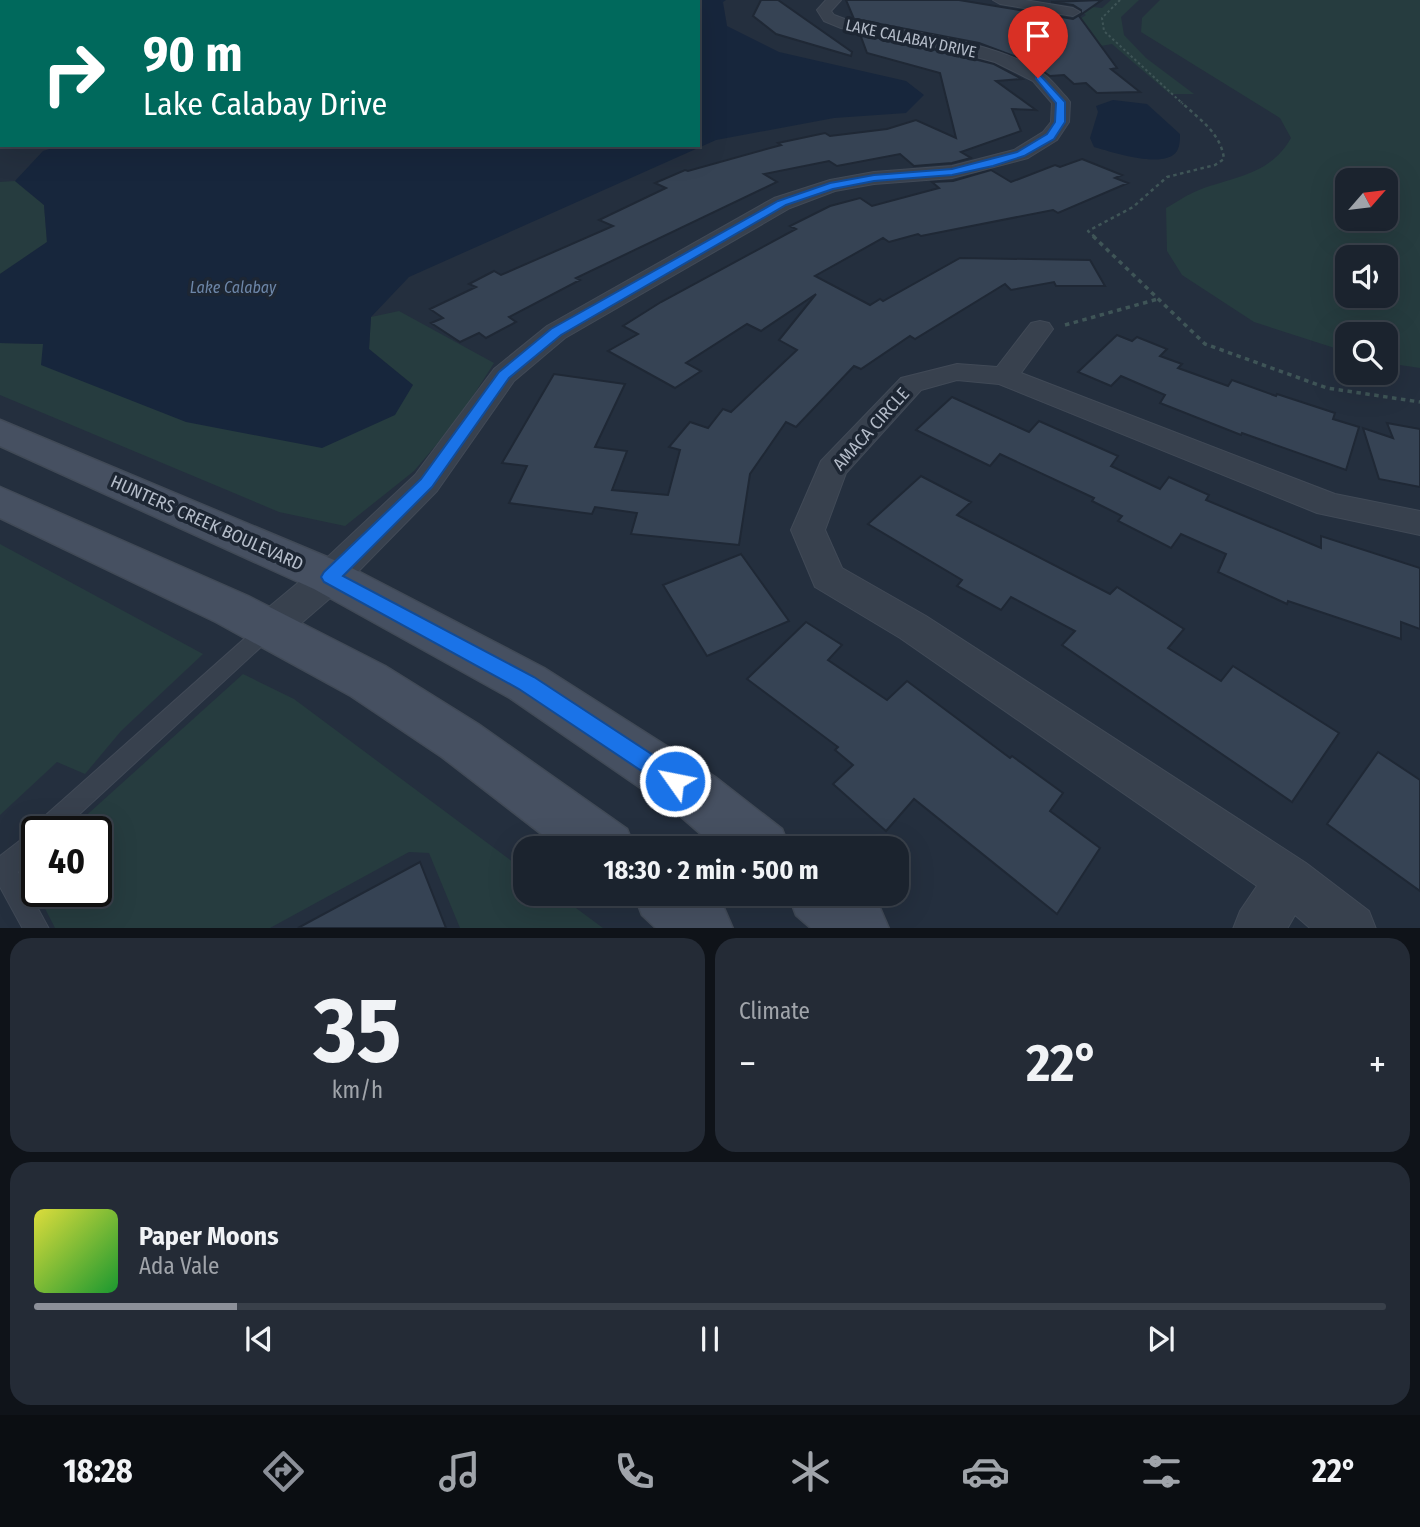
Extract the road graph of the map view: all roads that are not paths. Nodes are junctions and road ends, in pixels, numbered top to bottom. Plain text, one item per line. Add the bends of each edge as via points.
1 (834, 0) edge
2 (1000, 0) edge
3 (1073, 12) dead end
4 (1040, 329) road end
5 (1004, 376) junction
6 (0, 432) edge
7 (0, 501) edge
8 (1420, 523) edge
9 (330, 577) junction
10 (270, 628) junction
11 (62, 816) edge
12 (589, 836) edge
13 (746, 836) edge
14 (21, 853) edge
15 (2, 870) edge
16 (1289, 880) junction
17 (677, 906) edge
18 (831, 906) edge
19 (36, 928) edge
20 (702, 928) edge
21 (858, 928) edge
22 (1259, 928) edge
23 (1350, 928) edge

1 - 9 street, LAKE CALABAY DRIVE via 824,10 829,18 846,25 983,54 1038,78 1061,102 1060,122 1050,136 1021,154 990,164 830,186 782,203 556,332 504,375 426,483
2 - 3 street
4 - 5 street
5 - 8 street, AMACA CIRCLE via 1329,505
5 - 16 street, AMACA CIRCLE via 957,372 912,384 832,470 808,530 828,577 913,627
6 - 9 street, HUNTERS CREEK BOULEVARD
7 - 10 street
9 - 10 street, LAKE CALABAY DRIVE
9 - 13 street, HUNTERS CREEK BOULEVARD via 527,683 696,795
10 - 11 lane
10 - 12 street via 370,682
14 - 15 lane
15 - 19 lane
16 - 22 street
16 - 23 street, AMACA CIRCLE
17 - 20 street
18 - 21 street

